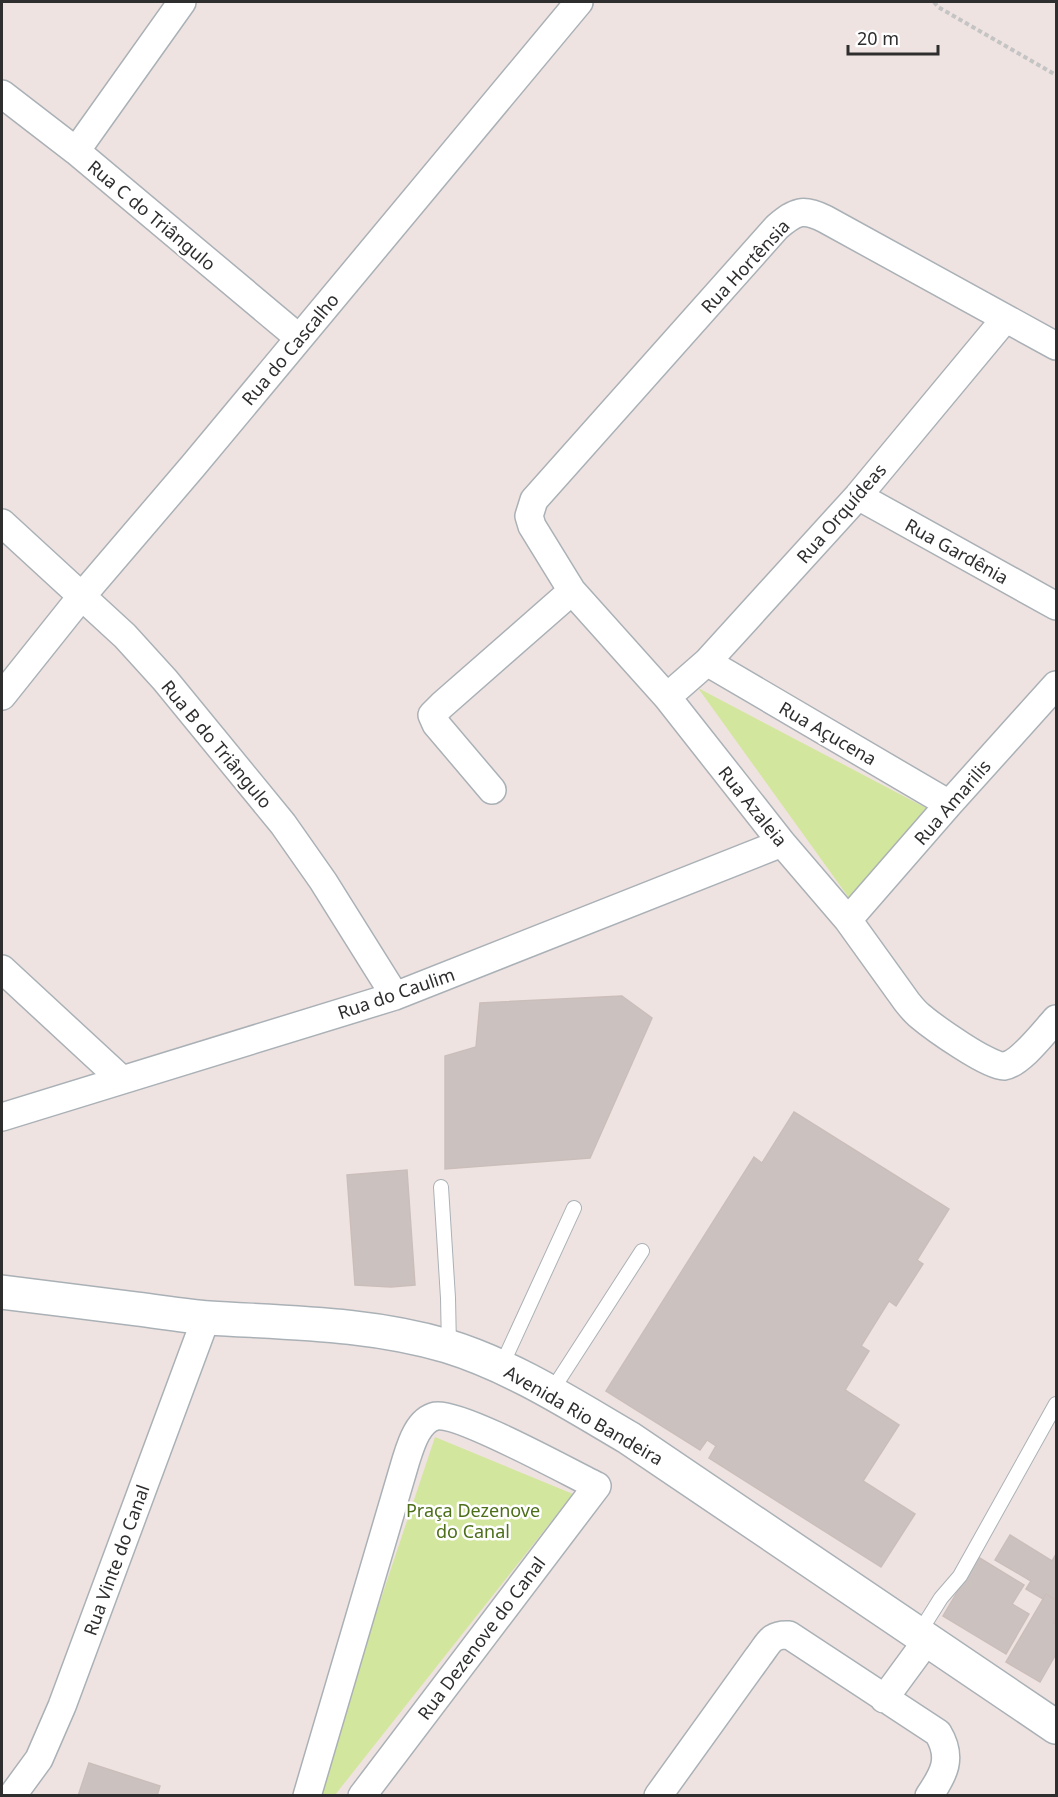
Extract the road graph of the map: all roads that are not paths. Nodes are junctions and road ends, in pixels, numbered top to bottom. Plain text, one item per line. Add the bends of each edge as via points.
1 (182, 2) edge
2 (579, 2) edge
3 (2, 94) edge
4 (76, 151) junction
5 (1005, 319) junction
6 (299, 338) junction
7 (1056, 346) edge
8 (858, 496) junction
9 (529, 516) joint
10 (2, 523) edge
11 (572, 591) junction
12 (81, 597) junction
13 (1056, 606) edge
14 (707, 662) junction
15 (1056, 685) edge
16 (2, 696) edge
17 (667, 697) junction
18 (492, 790) dead end
19 (949, 804) junction
20 (782, 843) junction
21 (848, 920) junction
22 (2, 969) edge
23 (395, 996) junction
24 (1056, 1019) edge
25 (122, 1079) junction
26 (2, 1117) edge
27 (441, 1187) dead end
28 (574, 1208) dead end
29 (642, 1251) dead end
30 (2, 1292) edge
31 (206, 1318) junction
32 (449, 1347) junction
33 (501, 1367) junction
34 (551, 1392) junction
35 (1056, 1404) edge
36 (924, 1636) junction
37 (885, 1699) junction
38 (1056, 1727) edge
39 (935, 1787) edge
40 (12, 1796) edge
41 (307, 1796) edge
42 (362, 1796) edge
43 (658, 1796) edge

1 - 4 street
2 - 6 street, Rua do Cascalho
3 - 4 street, Rua C do Triângulo
4 - 6 street, Rua C do Triângulo
5 - 7 street, Rua Hortênsia
5 - 8 street, Rua Orquídeas
5 - 9 street, Rua Hortênsia via 825,219 808,211 800,212 769,235 534,500
6 - 12 street, Rua do Cascalho
8 - 13 street, Rua Gardênia
8 - 14 street, Rua Orquídeas
9 - 11 street, Rua Azaleia via 536,535
10 - 12 street, Rua B do Triângulo
11 - 17 street, Rua Azaleia
11 - 18 street via 432,715
12 - 16 street, Rua do Cascalho
12 - 23 street, Rua B do Triângulo via 125,636 165,680 283,824
14 - 17 street, Rua Orquídeas
14 - 19 street, Rua Açucena
15 - 19 street, Rua Amarilis
17 - 20 street, Rua Azaleia
19 - 21 street, Rua Amarilis
20 - 21 street, Rua Azaleia
20 - 23 street, Rua do Caulim
21 - 24 street, Rua Azaleia via 918,1015 986,1061 1005,1066 1015,1061
22 - 25 street
23 - 25 street, Rua do Caulim
25 - 26 street, Rua do Caulim
27 - 32 lane
28 - 33 lane
29 - 34 lane
30 - 31 street, Avenida Rio Bandeira
31 - 32 street, Avenida Rio Bandeira via 362,1328
31 - 40 street, Rua Vinte do Canal via 62,1706 39,1759
32 - 33 street, Avenida Rio Bandeira
33 - 34 street, Avenida Rio Bandeira
34 - 36 street, Avenida Rio Bandeira via 629,1438
35 - 36 lane via 960,1576 941,1598
36 - 37 street
36 - 38 street, Avenida Rio Bandeira
37 - 39 street via 938,1733 944,1742 946,1765
37 - 43 street via 789,1635 779,1635 771,1639
41 - 42 street, Rua Dezenove do Canal via 406,1460 425,1422 444,1416 482,1429 597,1486

